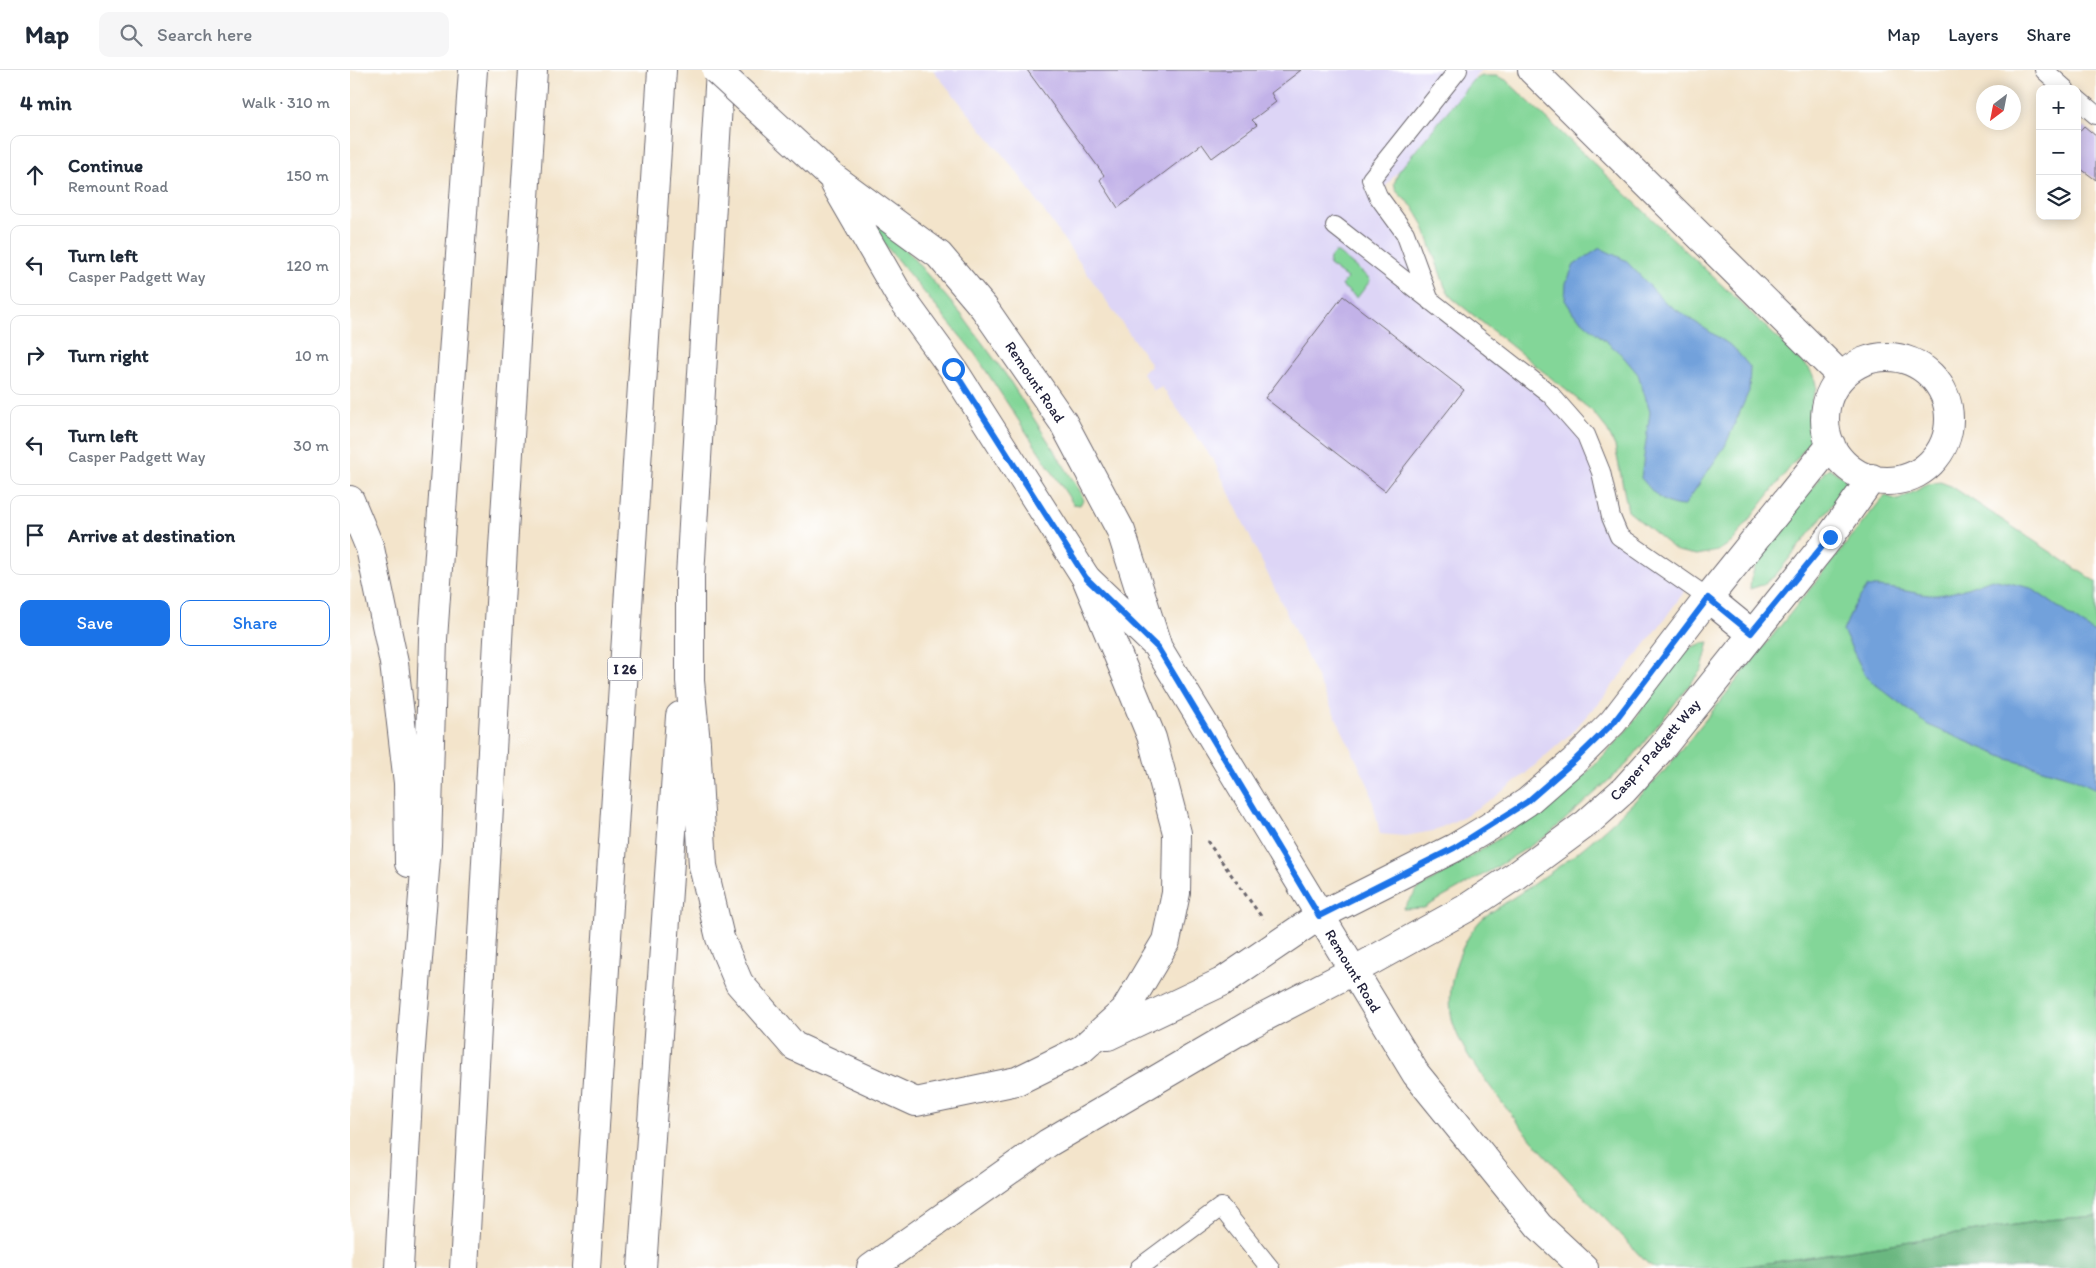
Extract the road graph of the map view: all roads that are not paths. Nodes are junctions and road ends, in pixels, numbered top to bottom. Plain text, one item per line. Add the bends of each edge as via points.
1 (473, 70) edge
2 (533, 70) edge
3 (662, 70) edge
4 (716, 70) edge
5 (720, 70) edge
6 (1458, 70) edge
7 (1532, 70) edge
8 (2044, 70) edge
9 (2061, 85) edge
10 (2081, 102) edge
11 (2096, 115) edge
12 (830, 175) junction
13 (1334, 226) dead end
14 (1430, 301) junction
15 (1841, 376) junction
16 (1831, 445) junction
17 (1872, 478) junction
18 (350, 500) edge
19 (690, 576) junction
20 (1086, 578) junction
21 (1708, 598) junction
22 (1751, 633) junction
23 (1158, 648) junction
24 (1319, 916) junction
25 (1353, 971) junction
26 (1082, 1049) junction
27 (410, 1060) junction
28 (399, 1268) edge
29 (464, 1268) edge
30 (586, 1268) edge
31 (642, 1268) edge
32 (871, 1268) edge
33 (1139, 1268) edge
34 (1270, 1268) edge
35 (1584, 1268) edge

1 - 27 main road via 434,639 427,845
2 - 29 main road
3 - 30 main road, I 26
4 - 12 main road, Remount Road, bridge
5 - 19 main road
6 - 14 lane via 1371,179 1378,196 1405,233
7 - 15 main road
8 - 9 lane
10 - 11 lane
12 - 20 main road, Remount Road via 898,293 953,369
12 - 23 main road, Remount Road via 939,255 984,308 1063,422 1122,531
13 - 14 lane
14 - 21 lane via 1550,394 1586,435 1601,472 1611,518 1619,536
15 - 16 main road via 1831,390 1826,406 1825,423
15 - 17 main road via 1870,358 1901,358 1929,373 1945,398 1948,429 1935,458 1910,476 1894,480
16 - 17 main road via 1849,468
16 - 21 main road
17 - 22 main road, Casper Padgett Way via 1830,537
18 - 27 main road via 370,548 394,663 404,738 408,783
19 - 26 main road via 690,681 703,866 720,938 739,983 794,1046 916,1102 1017,1081
19 - 31 main road
20 - 23 main road, Remount Road
20 - 26 main road via 1152,738 1177,833 1176,893 1166,941 1125,1010
21 - 22 main road
21 - 24 main road via 1614,722 1527,802 1454,848
22 - 25 main road, Casper Padgett Way via 1660,750 1624,790 1587,823 1465,909
23 - 24 main road, Remount Road
24 - 25 main road, Remount Road
24 - 26 main road via 1222,982
25 - 32 main road, Casper Padgett Way via 1252,1024 1048,1143
25 - 35 main road, Remount Road via 1416,1074 1539,1226
27 - 28 main road
33 - 34 lane via 1221,1207

